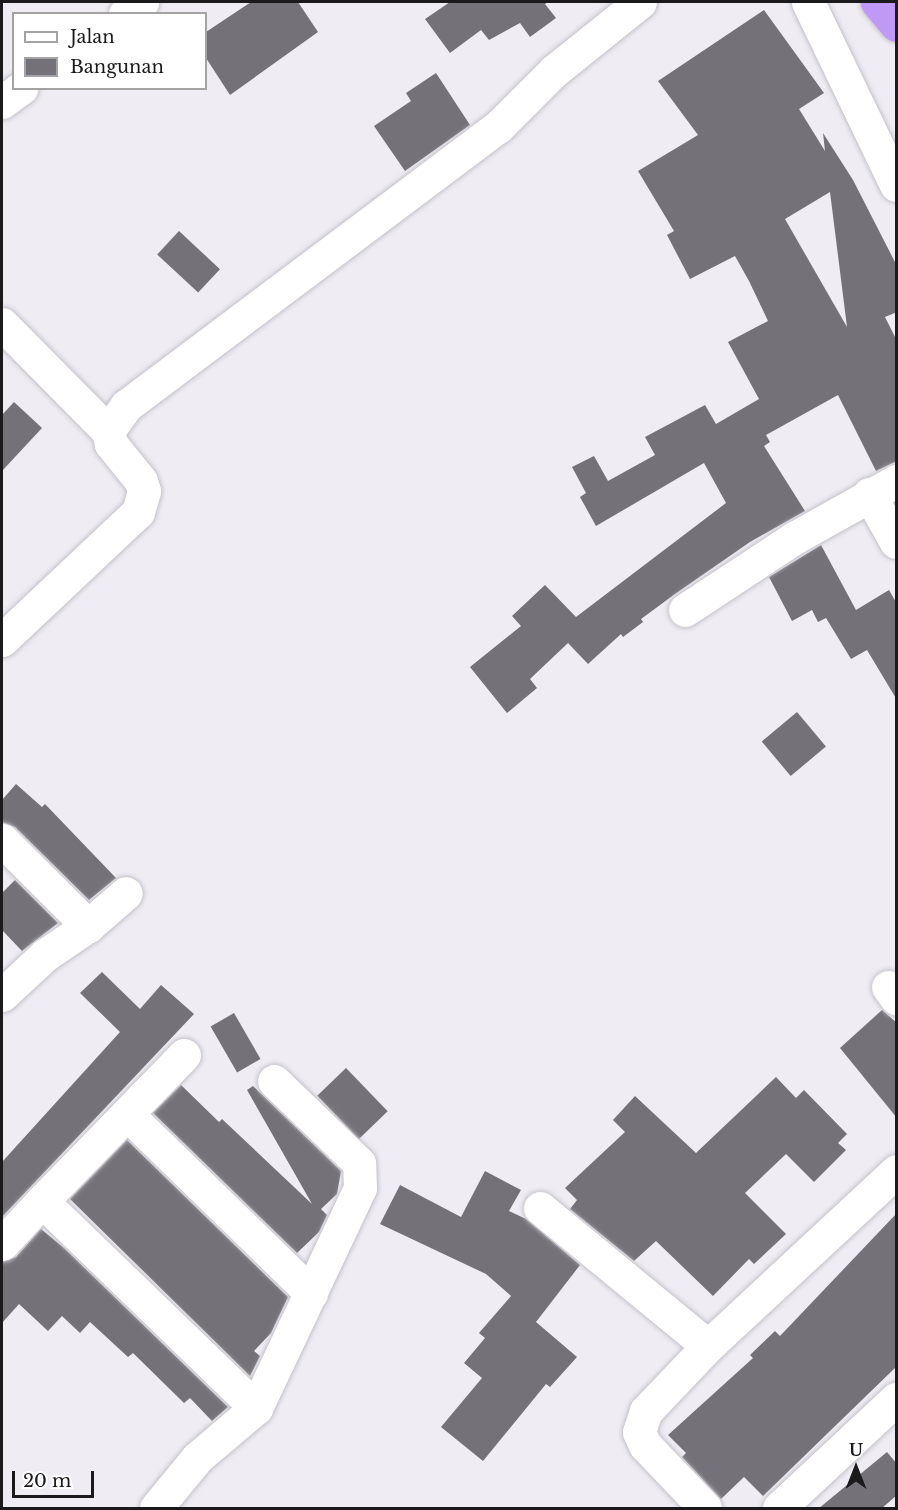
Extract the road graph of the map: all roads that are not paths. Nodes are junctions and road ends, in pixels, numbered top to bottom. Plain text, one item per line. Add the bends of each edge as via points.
1 (142, 2) edge
2 (640, 2) edge
3 (808, 2) edge
4 (877, 2) edge
5 (128, 12) edge
6 (897, 25) edge
7 (18, 90) edge
8 (2, 102) edge
9 (897, 185) edge
10 (2, 324) edge
11 (108, 431) junction
12 (883, 488) edge
13 (897, 542) edge
14 (685, 610) dead end
15 (2, 640) edge
16 (2, 840) edge
17 (126, 892) dead end
18 (88, 926) junction
19 (2, 995) edge
20 (184, 1055) dead end
21 (274, 1081) dead end
22 (127, 1114) junction
23 (897, 1171) edge
24 (42, 1201) junction
25 (540, 1208) dead end
26 (2, 1244) edge
27 (311, 1293) junction
28 (708, 1346) junction
29 (897, 1399) edge
30 (256, 1408) junction
31 (156, 1509) edge
32 (705, 1509) edge
33 (779, 1509) edge

1 - 5 street
2 - 11 street via 554,71 498,127 126,406
3 - 9 street
4 - 6 highway
7 - 8 street
10 - 11 street
11 - 15 street via 111,444 141,481 144,491 138,512
12 - 13 street
12 - 14 street
16 - 18 street
17 - 18 street
18 - 19 street via 45,955
20 - 22 street
21 - 27 street via 361,1170 360,1188
22 - 24 street
22 - 27 street
23 - 28 street
24 - 26 street
24 - 30 street
25 - 28 street
27 - 30 street
28 - 32 street via 645,1411 639,1432 645,1445
29 - 33 street
30 - 31 street via 192,1464

